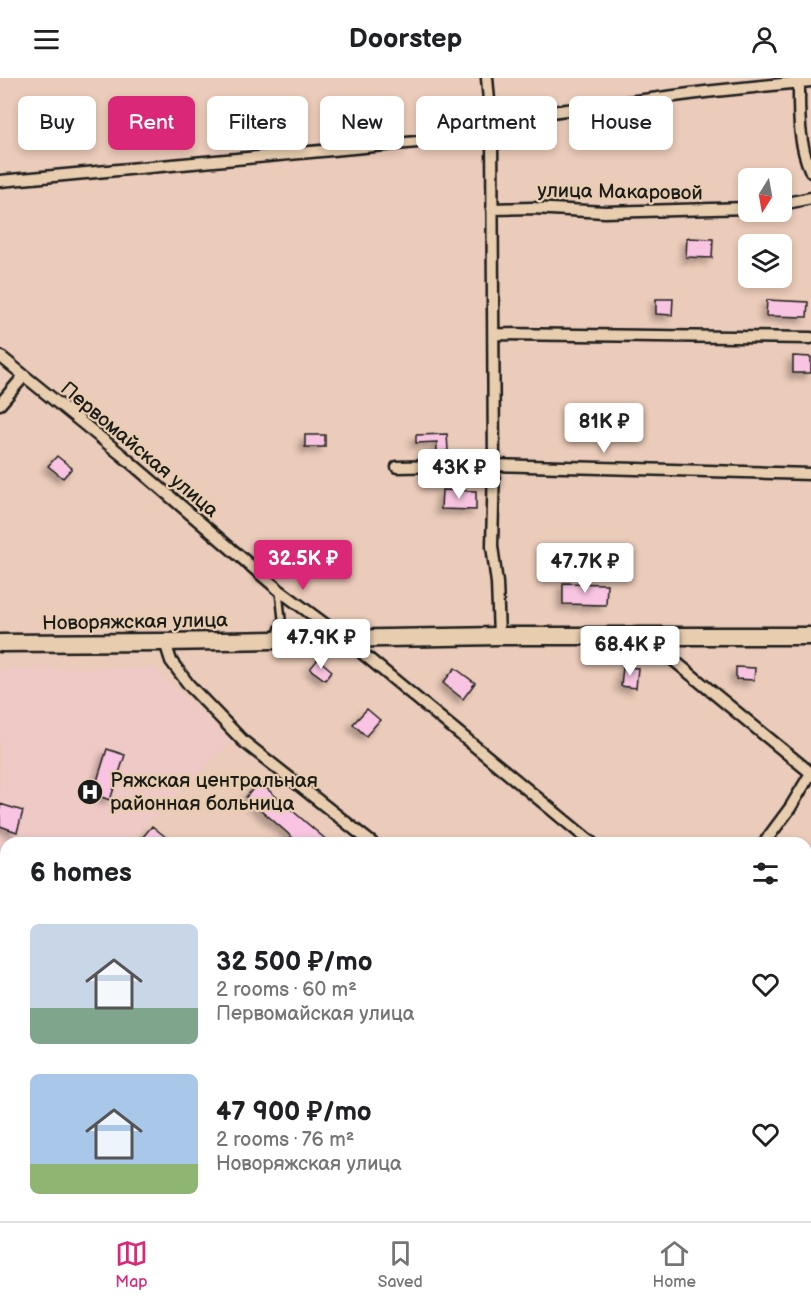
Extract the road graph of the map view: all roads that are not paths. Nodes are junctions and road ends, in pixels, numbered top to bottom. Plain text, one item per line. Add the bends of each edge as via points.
1 (487, 78) edge
2 (798, 81) edge
3 (811, 81) edge
4 (488, 96) edge
5 (557, 111) edge
6 (416, 142) edge
7 (492, 150) edge
8 (811, 172) edge
9 (0, 181) edge
10 (811, 198) edge
11 (792, 202) edge
12 (738, 207) edge
13 (492, 209) junction
14 (494, 334) junction
15 (811, 338) edge
16 (0, 356) edge
17 (24, 376) junction
18 (0, 404) edge
19 (494, 465) junction
20 (397, 467) dead end
21 (811, 474) edge
22 (279, 590) junction
23 (499, 636) junction
24 (644, 636) junction
25 (811, 636) edge
26 (345, 639) junction
27 (274, 640) junction
28 (165, 642) junction
29 (0, 643) edge
30 (811, 773) edge
31 (364, 837) edge
32 (585, 837) edge
33 (768, 837) edge

1 - 4 street
2 - 3 street
2 - 5 street
2 - 8 street via 800,132
6 - 9 street
7 - 13 street
10 - 11 street
12 - 13 street, улица Макаровой via 605,212
13 - 14 street
14 - 15 street
14 - 19 street
16 - 17 street, Первомайская улица
17 - 18 street
17 - 22 street, Первомайская улица
19 - 20 street
19 - 21 street
19 - 23 street via 492,546
22 - 26 street, Первомайская улица
22 - 27 lane via 282,619
23 - 24 main road, Новоряжская улица
23 - 26 main road, Новоряжская улица
24 - 25 main road, Новоряжская улица
24 - 30 street
26 - 27 main road, Новоряжская улица
26 - 32 street, Первомайская улица
27 - 28 main road, Новоряжская улица
28 - 29 main road, Новоряжская улица
28 - 31 street via 171,661 189,686 243,741
30 - 33 street

